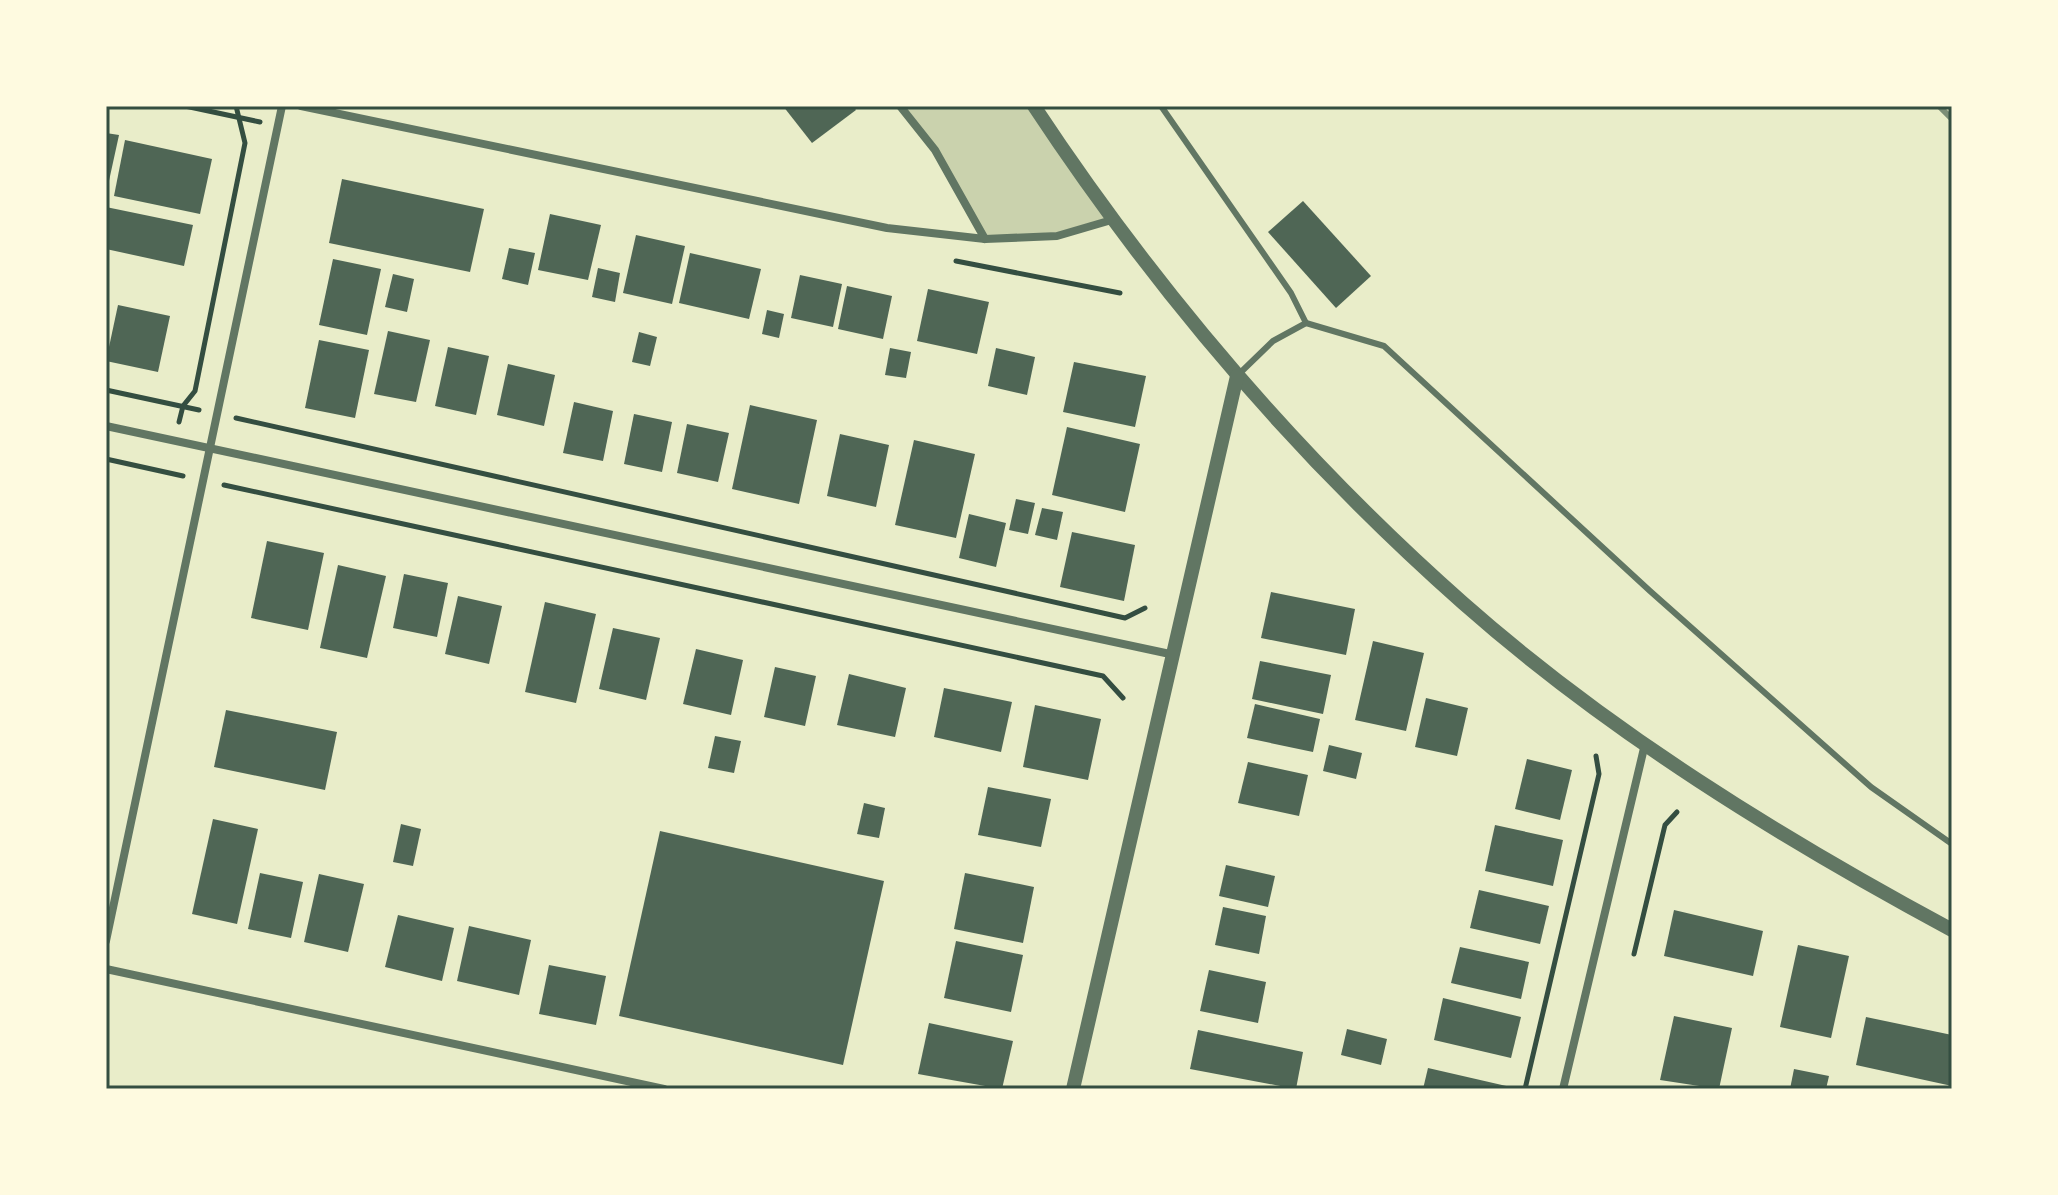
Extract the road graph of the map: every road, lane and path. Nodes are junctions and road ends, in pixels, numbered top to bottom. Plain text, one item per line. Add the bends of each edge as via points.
1 (236, 106) edge
2 (282, 106) edge
3 (301, 106) edge
4 (900, 106) edge
5 (1034, 106) edge
6 (1161, 106) edge
7 (1115, 219) junction
8 (985, 239) junction
9 (1306, 323) junction
10 (1237, 376) junction
11 (106, 390) edge
12 (183, 406) junction
13 (219, 415) junction
14 (106, 426) edge
15 (174, 441) junction
16 (212, 449) junction
17 (106, 459) edge
18 (169, 473) junction
19 (205, 481) junction
20 (1145, 608) dead end
21 (1170, 654) junction
22 (1123, 698) dead end
23 (1645, 744) junction
24 (1596, 756) dead end
25 (1677, 812) dead end
26 (1952, 844) edge
27 (1952, 930) edge
28 (106, 941) edge
29 (1634, 954) dead end
30 (106, 969) edge
31 (664, 1089) edge
32 (1073, 1089) edge
33 (1525, 1089) edge
34 (1563, 1089) edge

1 - 12 path via 245,143 195,391
2 - 13 street
3 - 8 street via 887,228
4 - 8 street via 935,150
5 - 7 street
6 - 9 lane via 1291,293
7 - 8 street via 1057,236
7 - 10 street
9 - 10 lane via 1273,341
9 - 26 lane via 1384,346 1871,787
10 - 21 street
10 - 23 street via 1465,606
11 - 12 path
12 - 13 path
12 - 15 path
13 - 16 street
13 - 20 path via 1125,618
14 - 15 street
15 - 16 street
15 - 18 path
16 - 19 street
16 - 21 street
17 - 18 path
18 - 19 path
19 - 22 path via 1103,676
19 - 28 street
21 - 32 street
23 - 27 street
23 - 34 street
24 - 33 path via 1599,774
25 - 29 path via 1665,825
30 - 31 street

